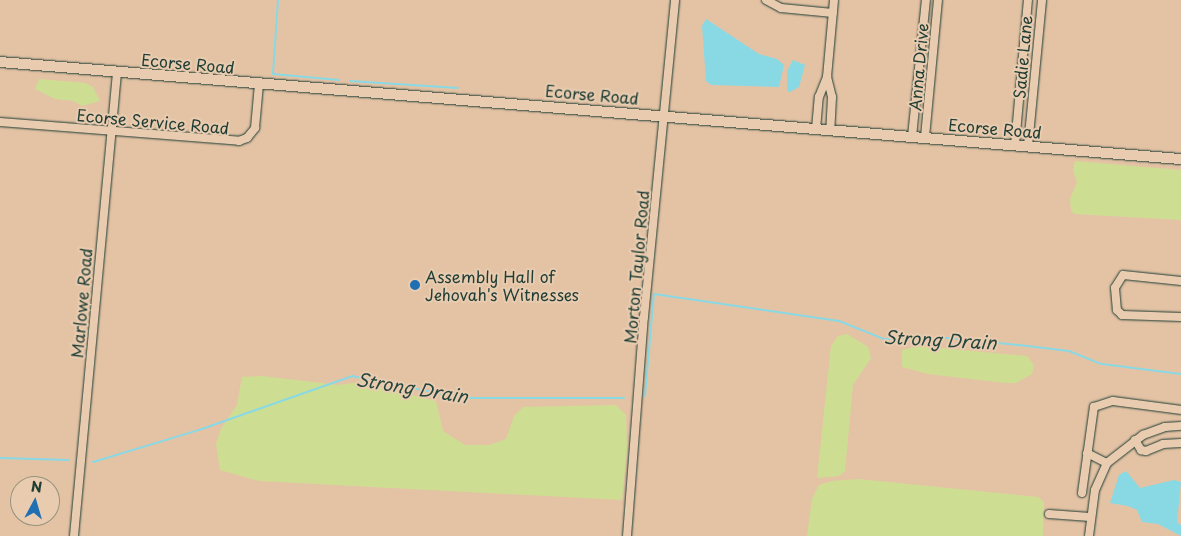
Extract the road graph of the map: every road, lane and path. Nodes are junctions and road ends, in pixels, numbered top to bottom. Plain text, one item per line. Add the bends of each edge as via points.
1 (675, 0) edge
2 (766, 0) edge
3 (834, 0) edge
4 (926, 0) edge
5 (938, 0) edge
6 (1028, 0) edge
7 (1042, 0) edge
8 (833, 13) junction
9 (0, 62) edge
10 (117, 72) junction
11 (827, 77) junction
12 (259, 84) junction
13 (664, 115) junction
14 (0, 122) edge
15 (816, 129) junction
16 (830, 130) junction
17 (110, 131) junction
18 (912, 137) junction
19 (924, 137) junction
20 (1015, 145) junction
21 (1028, 146) junction
22 (1181, 159) edge
23 (1181, 281) edge
24 (1181, 316) edge
25 (1181, 410) edge
26 (1181, 426) edge
27 (1135, 440) junction
28 (1181, 443) edge
29 (1087, 453) junction
30 (1107, 462) junction
31 (1082, 493) dead end
32 (1049, 514) dead end
33 (1090, 517) junction
34 (74, 536) edge
35 (627, 536) edge
36 (1089, 536) edge

1 - 13 street, Morton Taylor Road
2 - 8 street via 781,8
3 - 8 street
4 - 18 street, Anna Drive
5 - 19 street, Anna Drive
6 - 20 street, Sadie Lane
7 - 21 street, Sadie Lane
8 - 11 street
9 - 10 main road, Ecorse Road
10 - 12 main road, Ecorse Road
10 - 17 street, Marlowe Road
11 - 15 street via 819,97
11 - 16 street via 832,97
12 - 13 main road, Ecorse Road
12 - 17 street, Ecorse Service Road via 255,128 243,140
13 - 15 main road, Ecorse Road
13 - 35 street, Morton Taylor Road
14 - 17 street, Ecorse Service Road
15 - 16 main road, Ecorse Road
16 - 18 main road, Ecorse Road
17 - 34 street, Marlowe Road
18 - 19 main road, Ecorse Road
19 - 20 main road, Ecorse Road
20 - 21 main road, Ecorse Road
21 - 22 main road, Ecorse Road
23 - 24 street via 1123,275 1115,288 1117,310 1122,315
25 - 29 street via 1113,401 1099,403 1092,411
26 - 27 street via 1165,427
27 - 28 street via 1141,450 1146,451 1163,444
27 - 30 street
29 - 30 street
29 - 31 street
30 - 33 street via 1095,490
32 - 33 street
33 - 36 street

